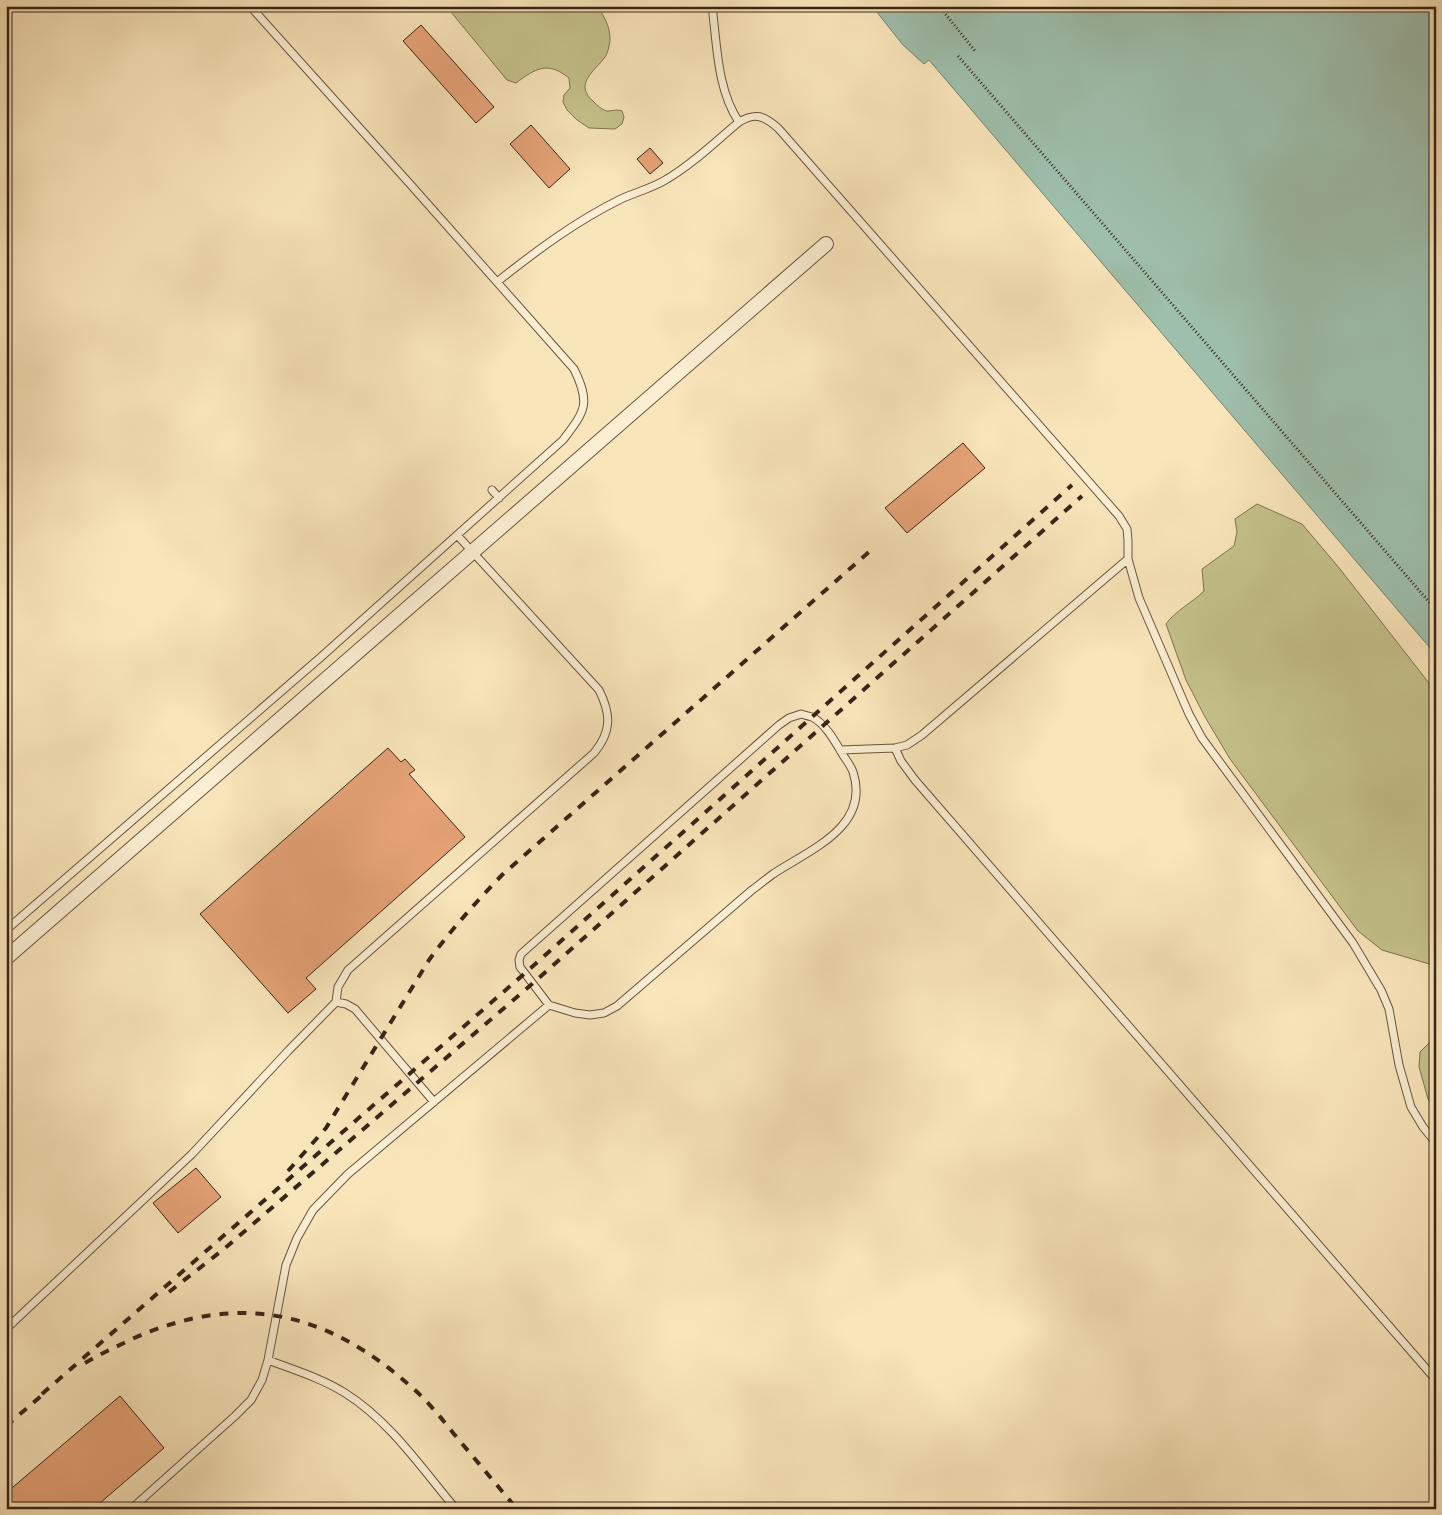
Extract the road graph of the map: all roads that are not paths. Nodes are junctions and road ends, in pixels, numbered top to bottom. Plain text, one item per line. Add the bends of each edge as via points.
1 (250, 6) edge
2 (712, 6) edge
3 (739, 122) junction
4 (826, 244) dead end
5 (497, 282) junction
6 (492, 490) dead end
7 (499, 498) junction
8 (457, 535) junction
9 (473, 552) junction
10 (1128, 559) junction
11 (895, 748) junction
12 (840, 750) junction
13 (6, 930) edge
14 (6, 958) edge
15 (336, 1002) junction
16 (549, 1005) junction
17 (434, 1102) junction
18 (1436, 1143) edge
19 (6, 1329) edge
20 (268, 1360) junction
21 (1436, 1380) edge
22 (1436, 1506) edge
23 (131, 1509) edge
24 (456, 1509) edge
25 (1432, 1509) edge

1 - 5 lane
2 - 3 lane via 725,95
3 - 5 lane via 680,171 561,234
3 - 10 lane via 756,115 778,128 1115,510 1127,528
4 - 9 street
5 - 7 lane via 574,369 585,402 582,416 563,440
6 - 7 lane
7 - 8 lane
8 - 9 lane
8 - 13 lane
9 - 14 street
9 - 15 lane via 599,690 608,711 606,734 594,753 348,970 338,987
10 - 11 lane via 922,735 907,745
10 - 18 lane via 1139,598 1202,738 1353,943 1381,990 1389,1009 1399,1065 1411,1107
11 - 12 lane
11 - 21 lane via 915,780
12 - 16 lane via 853,771 856,792 854,805 837,832 815,850 772,874 617,1006 590,1016
12 - 16 lane via 824,726 813,717 801,714 789,718 772,731 521,954 518,960 520,967
15 - 17 lane via 355,1009
15 - 19 lane via 192,1154
16 - 17 lane
17 - 20 lane via 348,1174 312,1210 286,1265
20 - 23 lane via 251,1400
20 - 24 lane via 326,1383 363,1406 392,1433
22 - 25 lane

